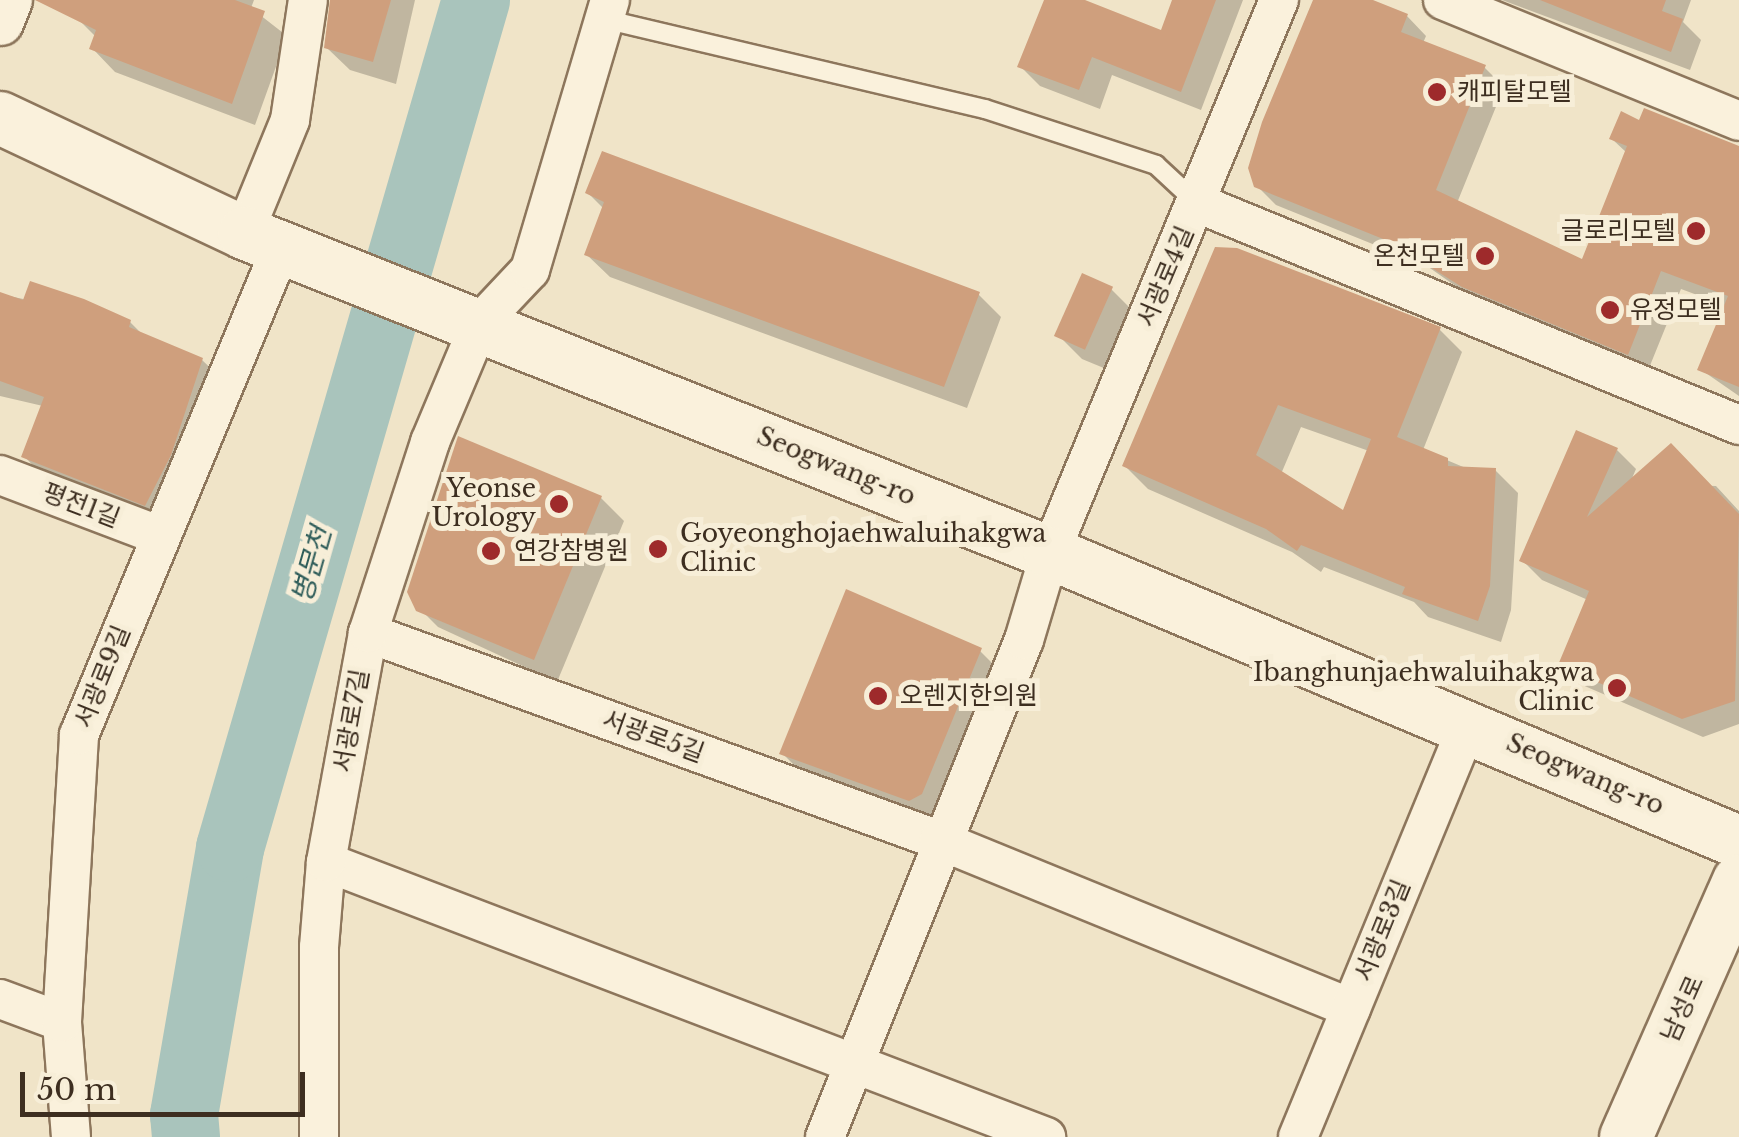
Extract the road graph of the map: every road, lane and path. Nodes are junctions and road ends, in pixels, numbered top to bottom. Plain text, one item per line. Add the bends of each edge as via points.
1 (9, 0) edge
2 (308, 0) edge
3 (1279, 0) edge
4 (1442, 0) edge
5 (607, 9) edge
6 (0, 22) edge
7 (0, 118) edge
8 (1739, 121) edge
9 (1197, 203) junction
10 (263, 240) junction
11 (480, 323) junction
12 (1739, 425) edge
13 (0, 476) edge
14 (161, 536) junction
15 (1050, 553) junction
16 (368, 633) junction
17 (1468, 725) junction
18 (940, 840) junction
19 (1739, 842) edge
20 (326, 862) junction
21 (1739, 881) edge
22 (0, 999) edge
23 (1351, 1008) junction
24 (62, 1022) junction
25 (854, 1061) junction
26 (329, 1133) edge
27 (71, 1137) edge
28 (826, 1137) edge
29 (1046, 1137) edge
30 (1298, 1137) edge
31 (1626, 1137) edge

1 - 6 street
2 - 10 street, 서광로9길
3 - 9 street, 서광로4길
4 - 8 street
5 - 9 lane via 984,110 1156,165
5 - 11 street via 530,270
7 - 10 main road
9 - 12 street
9 - 15 street, 서광로4길
10 - 11 main road, Seogwang-ro
10 - 14 street, 서광로9길
11 - 15 main road, Seogwang-ro
11 - 16 street, 서광로7길 via 430,442
13 - 14 street, 평전1길
14 - 24 street, 서광로9길 via 79,735
15 - 17 main road, Seogwang-ro
15 - 18 street via 1024,640
16 - 18 street, 서광로5길
16 - 20 street, 서광로7길
17 - 19 main road, Seogwang-ro
17 - 23 street, 서광로3길
18 - 23 street, 서광로5길
18 - 25 street
20 - 25 street
20 - 26 street, 서광로7길
21 - 31 main road, 남성로
22 - 24 street
23 - 30 street, 서광로3길
24 - 27 street, 서광로9길
25 - 28 street
25 - 29 street

